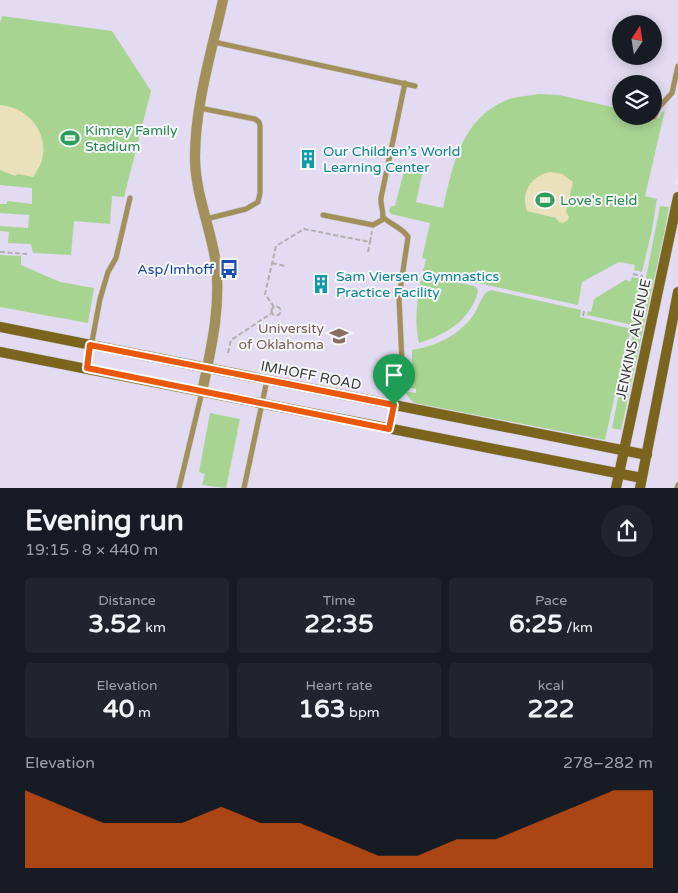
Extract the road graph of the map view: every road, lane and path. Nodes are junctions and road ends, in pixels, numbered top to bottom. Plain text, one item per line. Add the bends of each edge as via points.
1 (223, 0) edge
2 (214, 42) junction
3 (678, 66) edge
4 (405, 84) junction
5 (414, 86) dead end
6 (662, 104) edge
7 (200, 108) junction
8 (678, 197) edge
9 (130, 198) dead end
10 (324, 215) dead end
11 (383, 217) junction
12 (206, 220) junction
13 (373, 225) junction
14 (370, 242) junction
15 (0, 252) edge
16 (368, 252) dead end
17 (27, 254) dead end
18 (272, 263) junction
19 (285, 266) dead end
20 (633, 274) dead end
21 (643, 276) dead end
22 (678, 292) edge
23 (274, 307) junction
24 (584, 311) dead end
25 (272, 313) junction
26 (583, 316) dead end
27 (0, 326) edge
28 (90, 345) junction
29 (0, 352) edge
30 (228, 354) dead end
31 (87, 368) junction
32 (207, 368) junction
33 (266, 380) junction
34 (202, 392) junction
35 (262, 404) junction
36 (394, 405) junction
37 (389, 429) junction
38 (623, 450) junction
39 (647, 455) junction
40 (618, 474) junction
41 (641, 483) edge
42 (179, 488) edge
43 (244, 488) edge
44 (616, 488) edge

1 - 2 street
2 - 4 lane
2 - 7 street
3 - 6 lane via 672,93
4 - 5 lane
4 - 11 lane via 381,198
7 - 12 street via 195,143 196,174
7 - 12 lane via 255,119 260,126 258,202 246,209
8 - 38 main road, JENKINS AVENUE
9 - 28 lane
10 - 13 lane
11 - 13 lane
11 - 36 lane via 408,237 399,298 402,362
12 - 32 street via 218,294
13 - 14 path
14 - 16 path
14 - 18 path via 304,229 276,246
15 - 17 path
18 - 19 path
18 - 23 path via 265,294
20 - 21 path
22 - 39 main road
23 - 25 path
23 - 25 path via 278,307 280,312 277,315
24 - 26 path
25 - 30 path via 231,340
27 - 28 main road, IMHOFF ROAD
28 - 31 lane
28 - 32 main road, IMHOFF ROAD
29 - 31 main road
31 - 34 main road
32 - 33 main road, IMHOFF ROAD
32 - 34 street
33 - 35 lane
33 - 36 main road, IMHOFF ROAD
34 - 35 main road
34 - 42 lane
35 - 37 main road
35 - 43 lane
36 - 37 lane
36 - 38 main road, IMHOFF ROAD
37 - 40 main road
38 - 39 main road, IMHOFF ROAD
38 - 40 main road, JENKINS AVENUE
39 - 41 main road
40 - 41 main road
40 - 44 main road, JENKINS AVENUE

